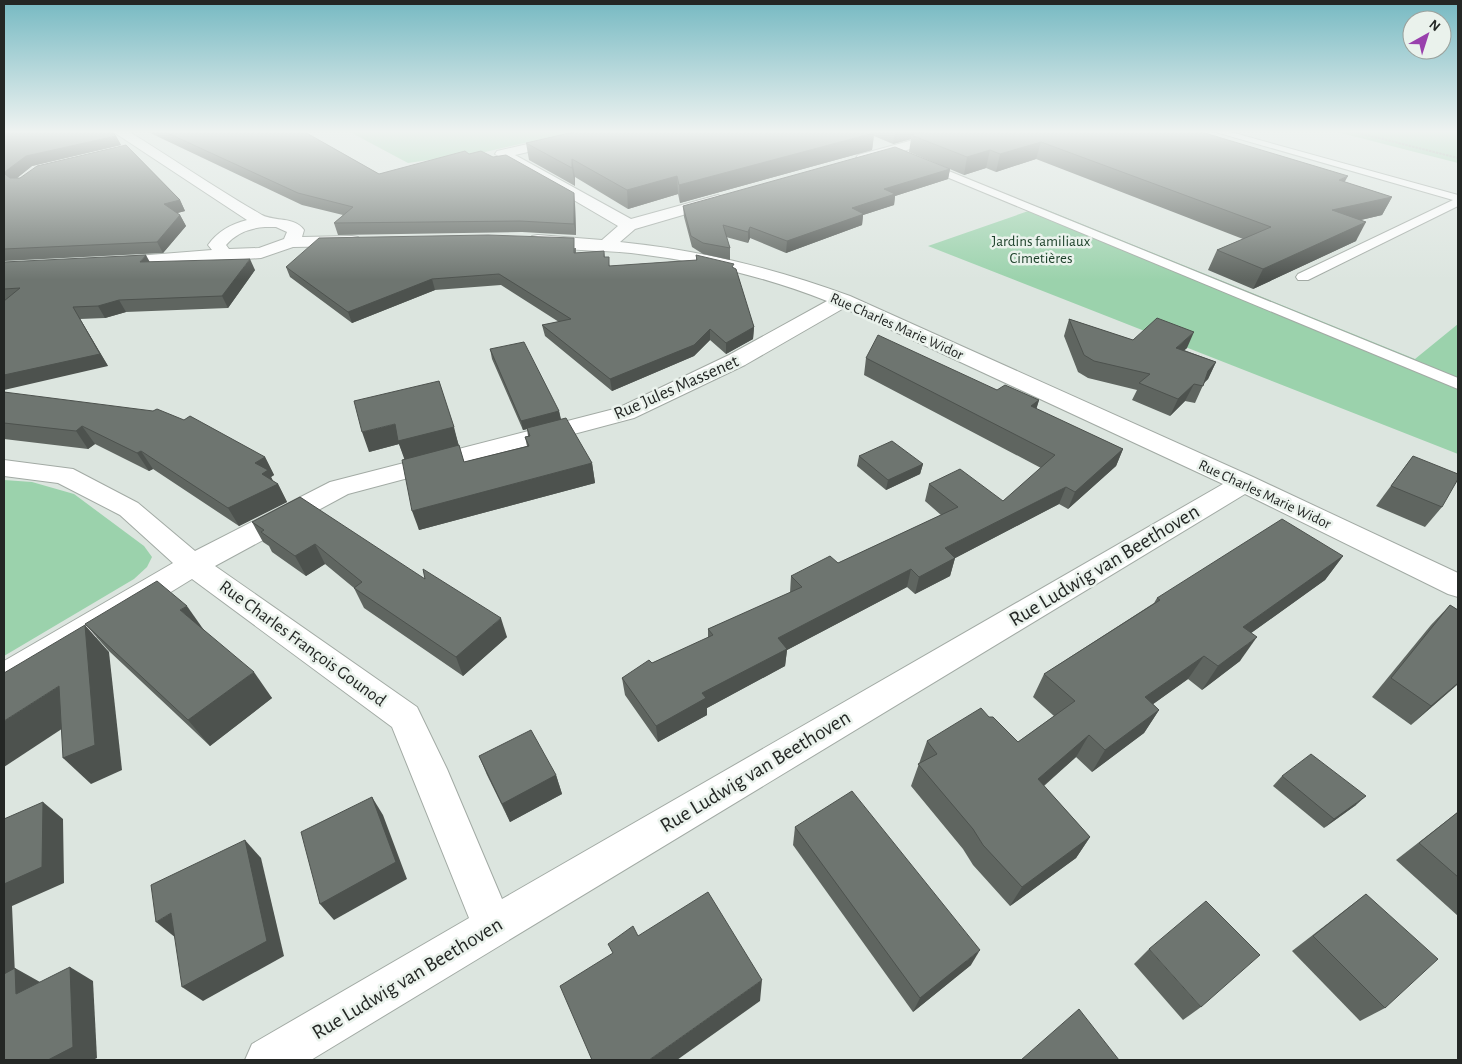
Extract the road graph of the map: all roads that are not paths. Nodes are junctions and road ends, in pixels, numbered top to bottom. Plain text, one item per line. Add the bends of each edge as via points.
1 (197, 181) edge
2 (550, 181) edge
3 (965, 181) edge
4 (1396, 181) edge
5 (728, 197) edge
6 (1458, 198) edge
7 (1458, 202) edge
8 (262, 222) junction
9 (629, 225) junction
10 (522, 239) edge
11 (368, 241) edge
12 (291, 242) junction
13 (607, 244) junction
14 (224, 254) junction
15 (90, 264) edge
16 (1303, 277) dead end
17 (843, 300) junction
18 (1458, 384) edge
19 (4, 468) edge
20 (1244, 484) junction
21 (193, 565) junction
22 (1458, 586) edge
23 (4, 677) edge
24 (493, 926) junction
25 (268, 1060) edge

1 - 8 street
2 - 9 street
3 - 18 lane
4 - 6 lane
5 - 9 street
7 - 16 lane
8 - 12 street via 290,225 296,230
8 - 14 street via 228,233 217,245
9 - 13 street
10 - 13 street, Rue Charles Marie Widor
11 - 12 street
12 - 14 street via 261,253
13 - 17 street, Rue Charles Marie Widor via 785,279
14 - 15 street
17 - 20 street, Rue Charles Marie Widor
17 - 21 street, Rue Jules Massenet via 737,360 626,414 339,488
19 - 21 street, Rue Charles François Gounod via 64,475 128,509
20 - 22 street, Rue Charles Marie Widor
20 - 24 street, Rue Ludwig van Beethoven
21 - 23 street, Rue Jules Massenet
21 - 24 street, Rue Charles François Gounod via 405,716
24 - 25 street, Rue Ludwig van Beethoven

